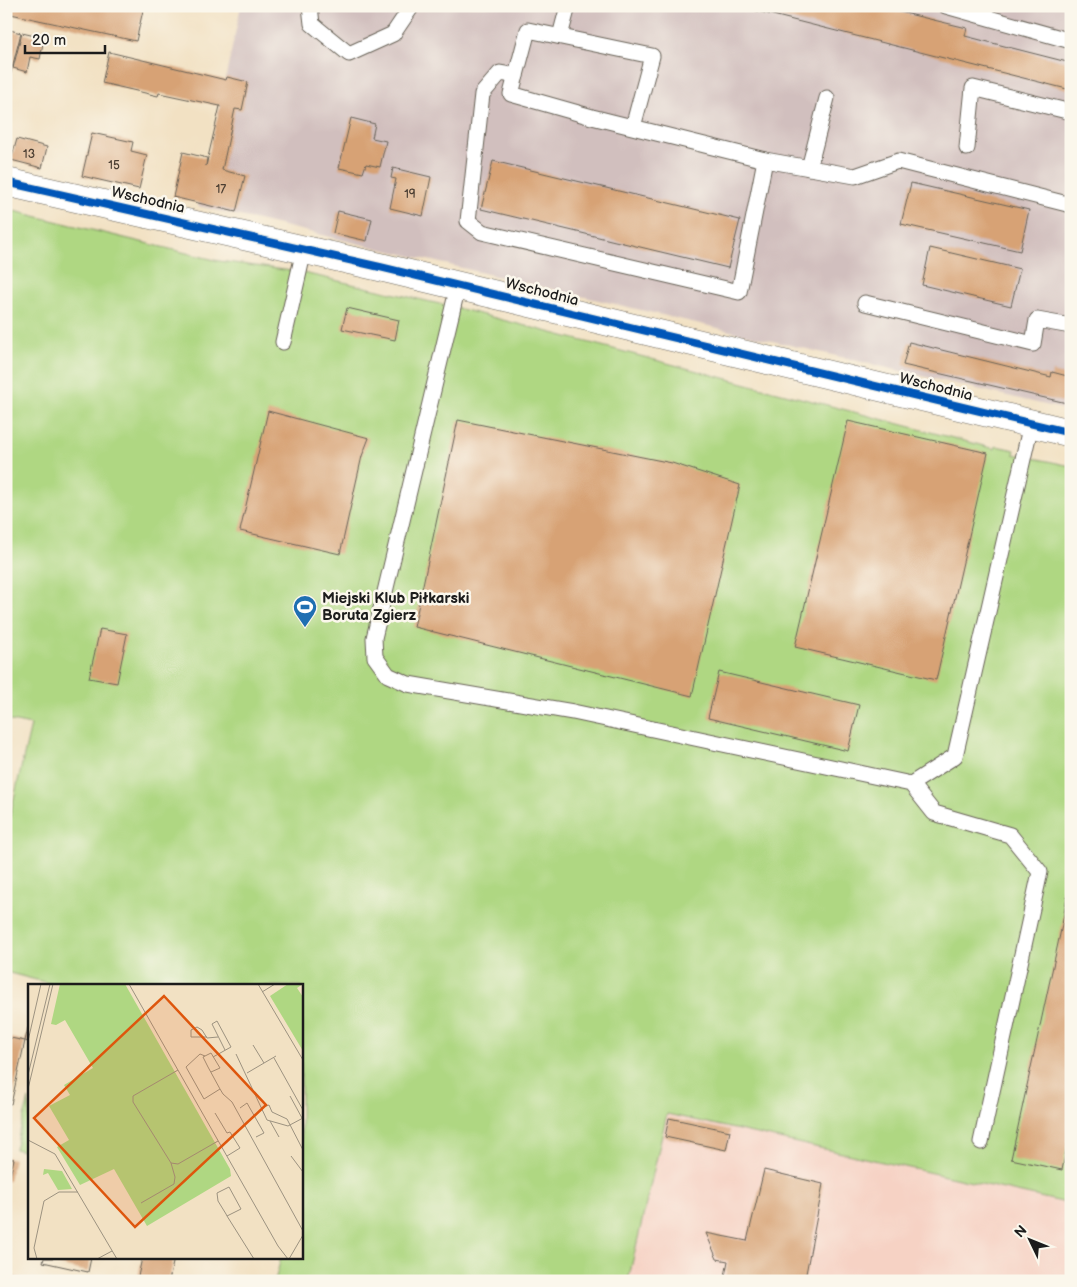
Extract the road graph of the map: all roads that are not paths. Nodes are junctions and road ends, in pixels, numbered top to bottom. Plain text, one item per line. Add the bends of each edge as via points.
1 (310, 6) edge
2 (412, 6) edge
3 (568, 6) edge
4 (946, 6) edge
5 (560, 36) junction
6 (1070, 38) edge
7 (516, 76) junction
8 (827, 98) dead end
9 (1071, 112) edge
10 (633, 127) junction
11 (966, 148) dead end
12 (766, 160) junction
13 (808, 168) junction
14 (6, 182) edge
15 (1071, 205) edge
16 (304, 250) junction
17 (458, 286) junction
18 (864, 303) dead end
19 (1071, 326) edge
20 (283, 342) dead end
21 (1031, 424) junction
22 (1071, 433) edge
23 (912, 784) junction
24 (980, 1142) dead end

1 - 2 lane via 312,24 349,54 393,34
3 - 5 lane
4 - 6 lane
5 - 7 lane via 528,30
5 - 10 lane via 652,56
7 - 10 lane via 511,94
7 - 12 lane via 500,73 482,94 468,221 482,232 739,292
8 - 13 lane
9 - 11 lane via 973,88
10 - 12 lane
12 - 13 lane
13 - 15 lane via 855,176 898,161
14 - 16 street, Wschodnia
16 - 17 street, Wschodnia
16 - 20 lane
17 - 21 street, Wschodnia
17 - 23 lane via 374,638 375,657 388,675 408,684 573,712
18 - 19 lane via 1033,344 1037,320
21 - 22 street, Wschodnia
21 - 23 lane via 955,756
23 - 24 lane via 934,814 1010,835 1040,872

